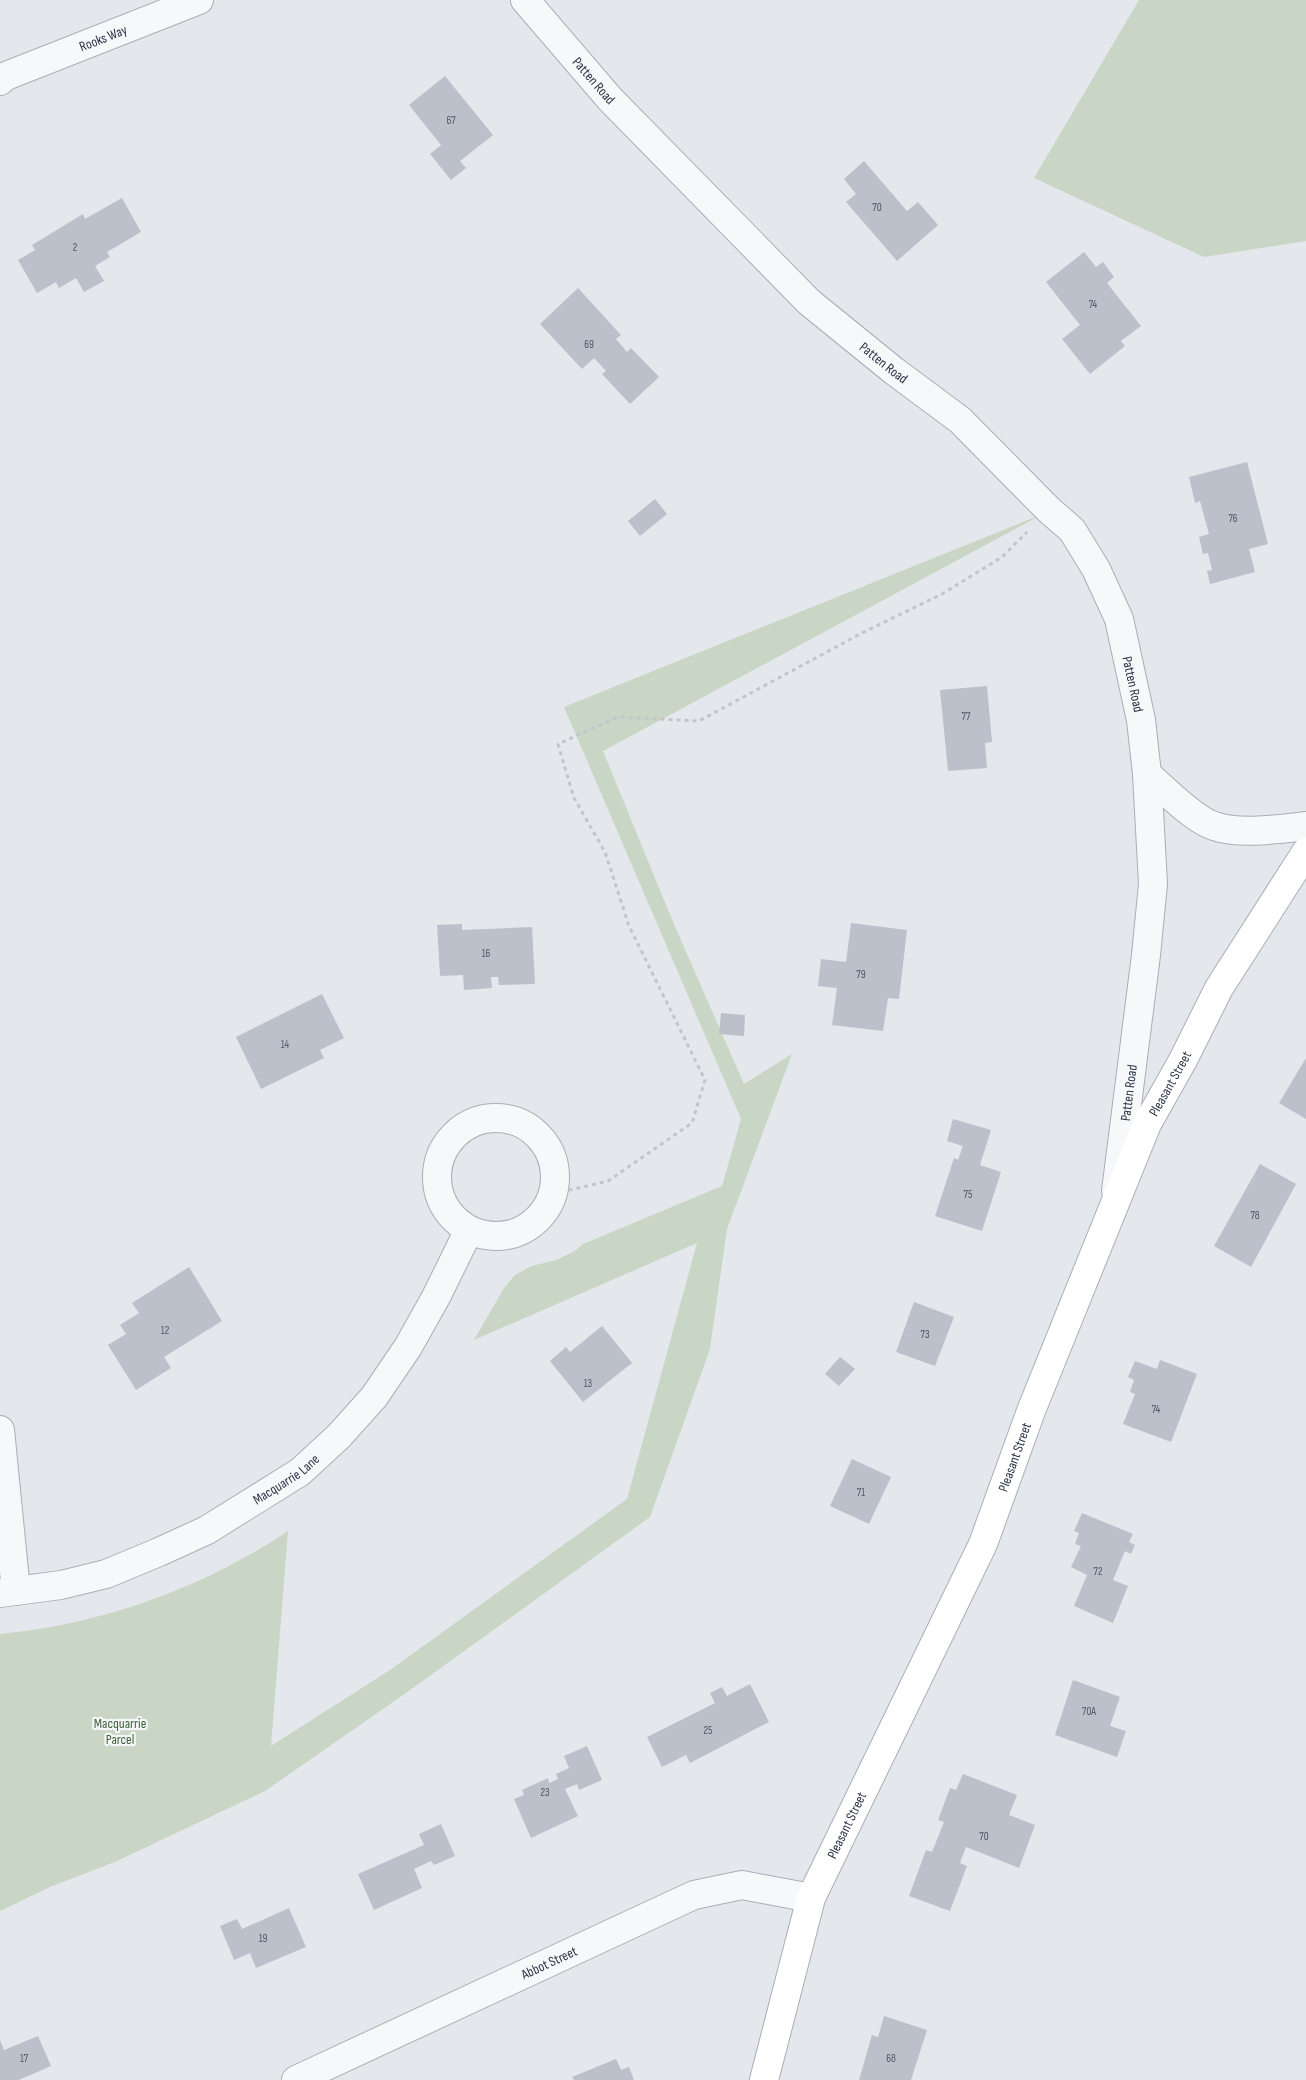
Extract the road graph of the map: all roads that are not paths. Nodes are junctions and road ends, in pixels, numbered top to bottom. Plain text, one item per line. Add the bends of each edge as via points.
1 (199, 0) edge
2 (525, 0) edge
3 (2, 77) edge
4 (1147, 774) junction
5 (1306, 826) edge
6 (1306, 852) edge
7 (1115, 1202) junction
8 (469, 1230) junction
9 (0, 1430) edge
10 (8, 1592) edge
11 (811, 1898) junction
12 (296, 2080) edge
13 (764, 2080) edge

1 - 3 street, Rooks Way
2 - 4 street, Patten Road via 610,100 809,302 960,420 1072,530 1096,569 1119,618 1141,720
4 - 5 street via 1182,805 1213,826 1237,829
4 - 7 street, Patten Road via 1153,884
6 - 7 main road, Pleasant Street via 1219,988 1146,1124
7 - 11 main road, Pleasant Street via 1035,1401 983,1544
8 - 8 street via 489,1236 510,1235 529,1227 544,1213 553,1194 556,1174 551,1154 540,1136 523,1124 506,1118 487,1118 469,1123 443,1150 437,1167 443,1204 454,1219
8 - 10 street, Macquarrie Lane via 413,1339 374,1396 339,1436 300,1472 207,1530 106,1574 61,1585
9 - 10 street
11 - 12 street, Abbot Street via 742,1885 694,1895
11 - 13 main road, Pleasant Street

